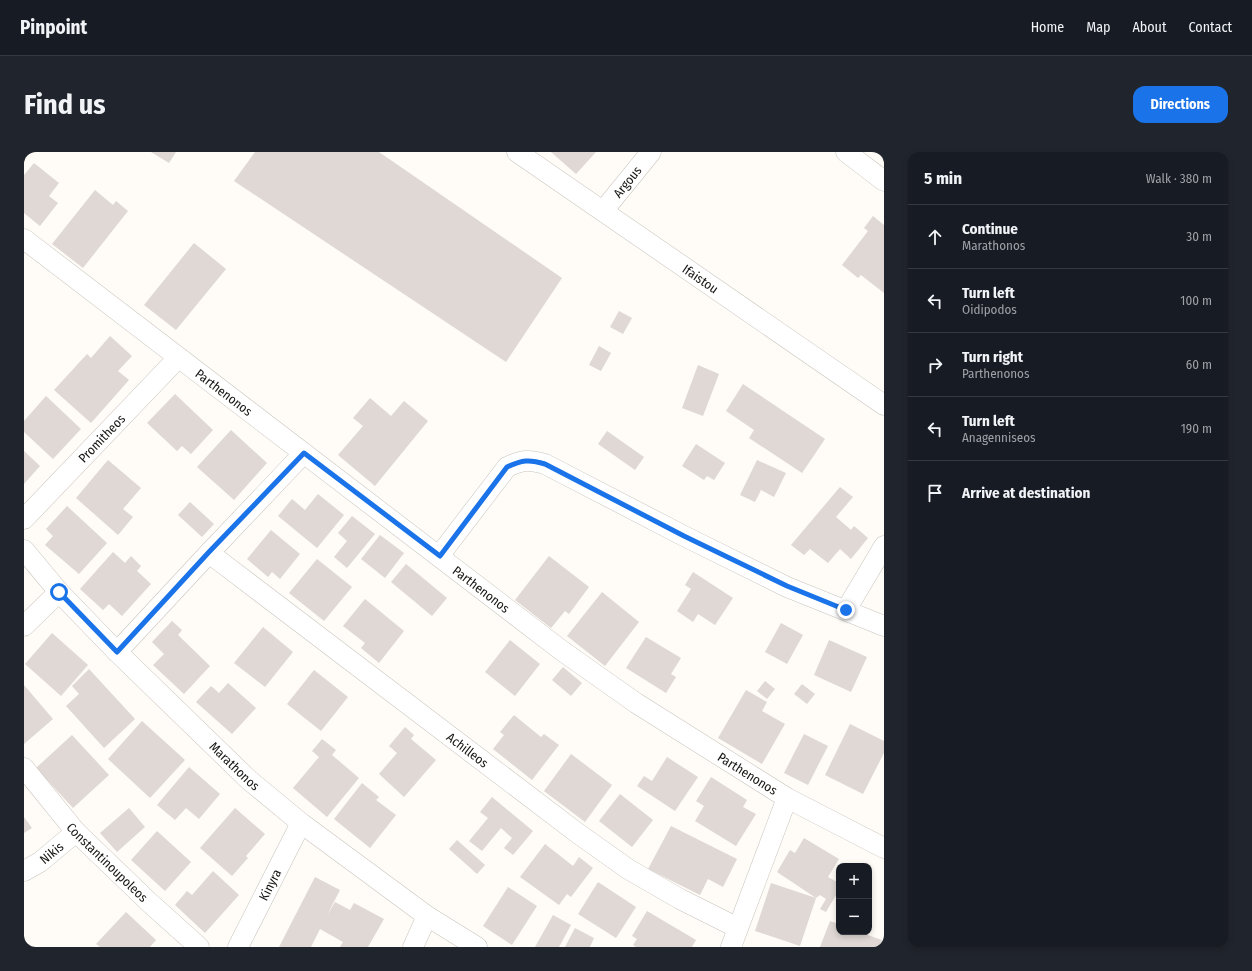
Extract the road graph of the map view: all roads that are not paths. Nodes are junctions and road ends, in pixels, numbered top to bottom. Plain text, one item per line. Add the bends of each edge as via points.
1 (517, 152) edge
2 (651, 152) edge
3 (846, 152) edge
4 (884, 181) edge
5 (603, 211) junction
6 (24, 239) edge
7 (178, 358) junction
8 (884, 405) edge
9 (304, 453) junction
10 (24, 519) edge
11 (884, 546) edge
12 (24, 550) edge
13 (209, 552) junction
14 (440, 556) junction
15 (59, 592) junction
16 (846, 610) junction
17 (24, 626) edge
18 (884, 626) edge
19 (117, 652) junction
20 (24, 768) edge
21 (787, 798) junction
22 (301, 823) junction
23 (76, 832) junction
24 (884, 848) edge
25 (24, 871) edge
26 (426, 916) junction
27 (738, 928) junction
28 (199, 947) edge
29 (238, 947) edge
30 (413, 947) edge
31 (477, 947) edge
32 (731, 947) edge

1 - 5 street, Ifaistou
2 - 5 street, Argous
3 - 4 street
5 - 8 street, Ifaistou
6 - 7 street, Parthenonos
7 - 9 street, Parthenonos
7 - 10 street, Promitheos
9 - 13 street
9 - 14 street, Parthenonos
11 - 16 street
12 - 15 street, Marathonos
13 - 19 street
13 - 27 street, Achilleos via 576,832 628,868 680,899
14 - 16 street via 507,467 530,460 545,464 787,586
14 - 21 street, Parthenonos via 561,650 636,703
15 - 17 street
15 - 19 street, Marathonos
16 - 18 street
19 - 22 street, Marathonos via 248,780
20 - 23 street, Constantinoupoleos
21 - 24 street, Parthenonos
21 - 27 street
22 - 26 street, Marathonos
22 - 29 street, Kinyra
23 - 25 street, Nikis via 40,862
23 - 28 street, Constantinoupoleos
26 - 30 street
26 - 31 street, Marathonos
27 - 32 street

